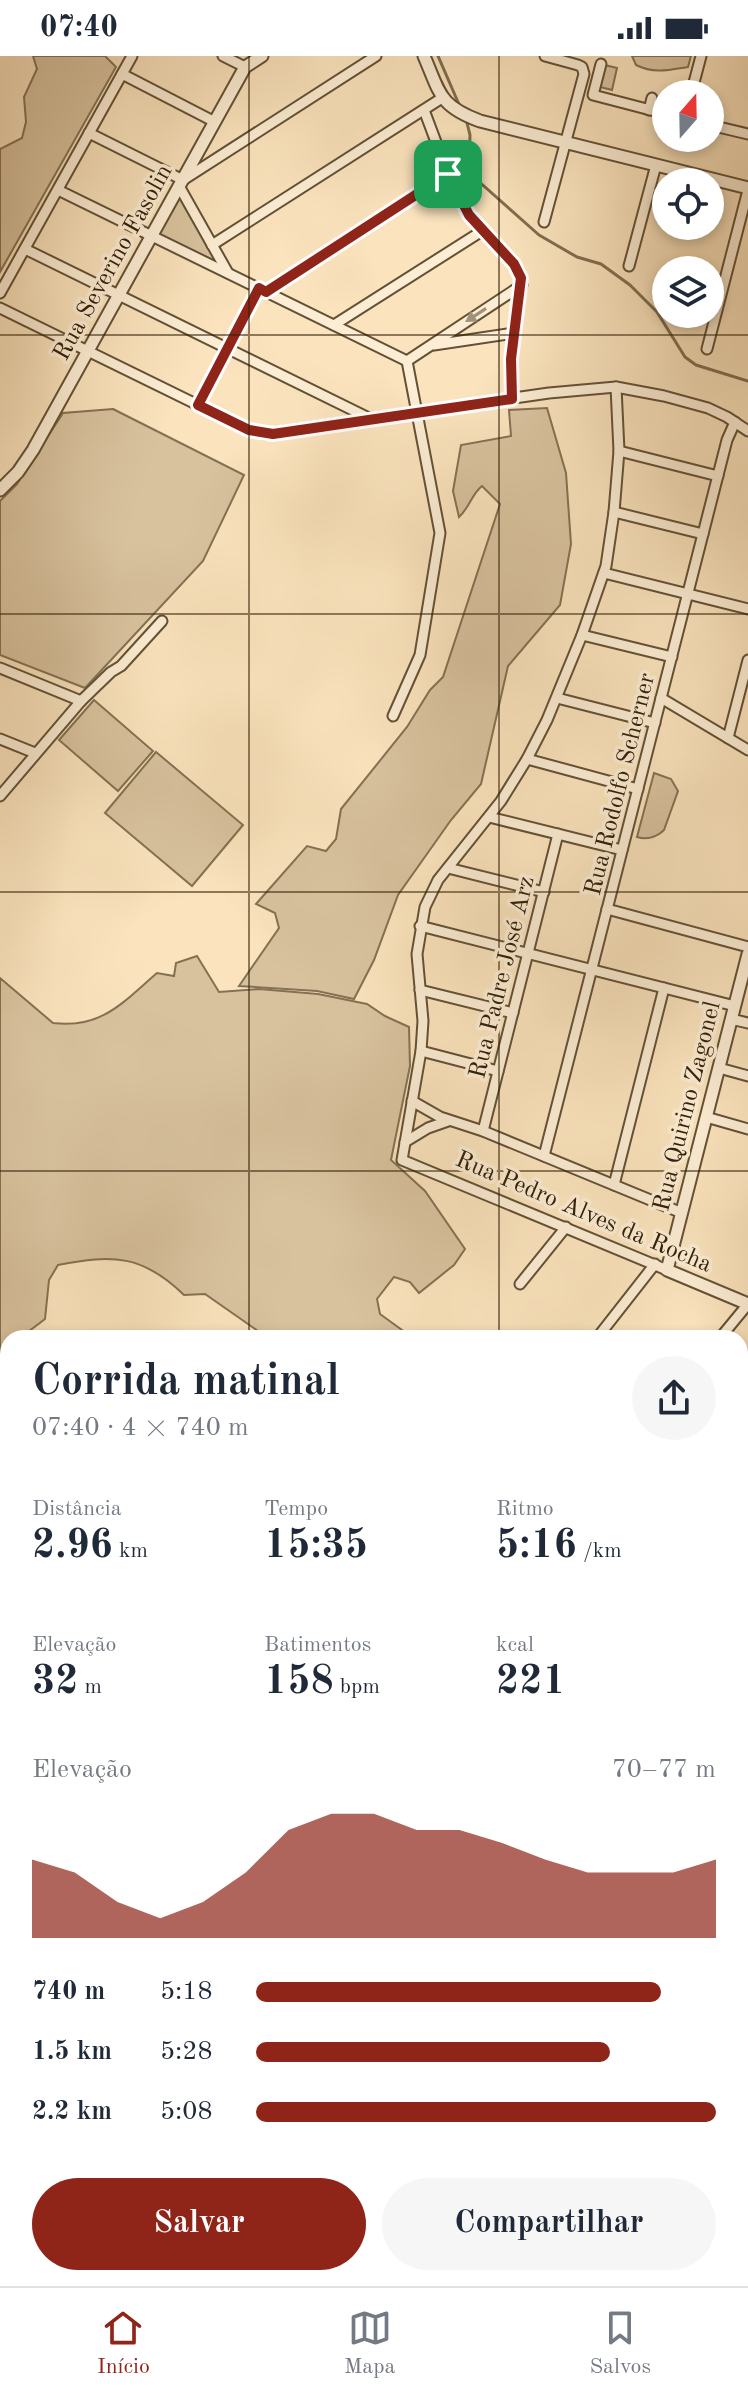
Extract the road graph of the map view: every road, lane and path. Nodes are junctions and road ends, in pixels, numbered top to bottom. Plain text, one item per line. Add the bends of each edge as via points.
1 (132, 56) edge
2 (223, 56) edge
3 (262, 56) edge
4 (376, 56) edge
5 (424, 56) edge
6 (545, 56) edge
7 (701, 56) edge
8 (564, 58) edge
9 (601, 64) dead end
10 (245, 67) junction
11 (122, 74) junction
12 (695, 80) edge
13 (442, 98) junction
14 (652, 98) dead end
15 (424, 110) junction
16 (649, 110) junction
17 (652, 111) edge
18 (215, 122) junction
19 (724, 128) edge
20 (89, 133) junction
21 (748, 134) edge
22 (564, 142) junction
23 (656, 165) junction
24 (448, 174) junction
25 (181, 183) junction
26 (748, 189) edge
27 (58, 190) junction
28 (544, 222) dead end
29 (482, 231) junction
30 (152, 236) junction
31 (212, 245) junction
32 (25, 249) junction
33 (629, 266) dead end
34 (228, 273) junction
35 (522, 285) junction
36 (262, 290) junction
37 (0, 293) edge
38 (119, 295) junction
39 (0, 308) edge
40 (334, 325) junction
41 (514, 333) junction
42 (430, 345) junction
43 (228, 348) junction
44 (707, 349) dead end
45 (88, 351) junction
46 (407, 361) junction
47 (616, 387) junction
48 (512, 399) junction
49 (198, 405) junction
50 (417, 413) junction
51 (373, 420) junction
52 (735, 422) junction
53 (748, 431) edge
54 (619, 451) junction
55 (718, 476) junction
56 (0, 490) edge
57 (614, 512) junction
58 (703, 534) junction
59 (604, 573) junction
60 (688, 594) junction
61 (748, 609) edge
62 (162, 621) dead end
63 (582, 635) junction
64 (672, 657) junction
65 (748, 660) edge
66 (0, 668) edge
67 (557, 698) junction
68 (661, 698) junction
69 (81, 701) junction
70 (393, 716) dead end
71 (655, 723) junction
72 (728, 738) junction
73 (0, 739) edge
74 (748, 750) edge
75 (35, 753) junction
76 (527, 759) junction
77 (638, 789) junction
78 (0, 796) edge
79 (489, 817) junction
80 (558, 834) junction
81 (622, 850) junction
82 (448, 868) junction
83 (544, 892) junction
84 (607, 909) junction
85 (420, 926) junction
86 (748, 947) edge
87 (528, 954) junction
88 (748, 954) edge
89 (592, 970) junction
90 (746, 970) edge
91 (664, 988) junction
92 (420, 990) junction
93 (735, 1006) junction
94 (513, 1013) junction
95 (731, 1019) junction
96 (748, 1023) edge
97 (421, 1051) junction
98 (719, 1068) junction
99 (498, 1071) junction
100 (748, 1076) edge
101 (412, 1101) junction
102 (706, 1117) junction
103 (450, 1121) junction
104 (748, 1129) edge
105 (483, 1131) junction
106 (405, 1142) junction
107 (544, 1156) junction
108 (614, 1185) junction
109 (682, 1213) junction
110 (566, 1227) junction
111 (655, 1264) junction
112 (667, 1270) junction
113 (520, 1284) dead end
114 (748, 1304) edge
115 (603, 1330) edge
116 (727, 1330) edge

1 - 11 street
2 - 10 street
3 - 10 street, Rua Severino Fasolin
4 - 25 street
5 - 13 street
6 - 8 street
7 - 12 street
8 - 22 street via 582,67 583,80
9 - 16 street via 593,95
10 - 18 street, Rua Severino Fasolin
11 - 18 street
11 - 20 street
13 - 15 street
13 - 22 street via 473,118
14 - 16 street
15 - 24 street
15 - 31 street
16 - 17 street
18 - 25 street, Rua Severino Fasolin
19 - 21 street
20 - 25 street
20 - 27 street
22 - 23 street
22 - 28 street
23 - 26 street
23 - 33 street
24 - 29 street
24 - 36 street
25 - 30 street, Rua Severino Fasolin
25 - 31 street
26 - 44 street
27 - 30 street
27 - 32 street
29 - 35 street via 514,264
29 - 40 street
30 - 34 street
30 - 38 street, Rua Severino Fasolin
31 - 34 street
32 - 37 street
32 - 38 street
34 - 36 street
35 - 41 street
35 -> 42 street
36 - 40 street
36 - 43 street
38 - 43 street
38 - 45 street, Rua Severino Fasolin
39 - 45 street
40 - 46 street
41 - 42 street
41 - 48 street
42 - 46 street
43 - 49 street
43 - 51 street
45 - 49 street
45 - 56 street, Rua Severino Fasolin via 33,450
46 - 50 street
47 - 48 street
47 - 52 street via 685,401
47 - 54 street
48 - 50 street
49 - 51 street via 265,434
50 - 51 street
50 - 70 street via 440,533 420,655
52 - 53 street
52 - 55 street, Rua Rodolfo Scherner
54 - 55 street
54 - 57 street
55 - 58 street, Rua Rodolfo Scherner
57 - 58 street
57 - 59 street
58 - 60 street, Rua Rodolfo Scherner
59 - 60 street
59 - 63 street
60 - 61 street
60 - 64 street, Rua Rodolfo Scherner
62 - 69 street
63 - 64 street
63 - 67 street
64 - 68 street, Rua Rodolfo Scherner
65 - 72 street
66 - 69 street
67 - 71 street
67 - 76 street
68 - 71 street, Rua Rodolfo Scherner
68 - 72 street
69 - 75 street
71 - 77 street, Rua Rodolfo Scherner
72 - 74 street
73 - 75 street
75 - 78 street
76 - 77 street
76 - 79 street
77 - 81 street, Rua Rodolfo Scherner
79 - 80 street
79 - 82 street
80 - 81 street
80 - 83 street, Rua Padre José Arz
81 - 84 street, Rua Rodolfo Scherner
82 - 83 street
82 - 85 street via 432,889
83 - 87 street, Rua Padre José Arz
84 - 86 street
84 - 89 street, Rua Rodolfo Scherner
85 - 87 street
85 - 92 street
87 - 89 street
87 - 94 street, Rua Padre José Arz
88 - 90 street, Rua Quirino Zagonel
89 - 91 street
89 - 107 street, Rua Rodolfo Scherner
90 - 93 street, Rua Quirino Zagonel
91 - 93 street
91 - 108 street
92 - 94 street
92 - 97 street
93 - 95 street, Rua Quirino Zagonel
94 - 99 street, Rua Padre José Arz
95 - 96 street
95 - 98 street, Rua Quirino Zagonel
97 - 99 street
97 - 101 street
98 - 100 street
98 - 102 street, Rua Quirino Zagonel
99 - 105 street, Rua Padre José Arz
101 - 103 street
101 - 106 street
102 - 104 street
102 - 109 street, Rua Quirino Zagonel
103 - 105 street
103 - 106 street
105 - 107 street
106 - 110 street, Rua Pedro Alves da Rocha via 402,1160
107 - 108 street
108 - 109 street
109 - 112 street, Rua Quirino Zagonel
110 - 111 street, Rua Pedro Alves da Rocha
110 - 113 street
111 - 112 street, Rua Pedro Alves da Rocha
111 - 115 street
112 - 114 street, Rua Pedro Alves da Rocha
114 - 116 street

